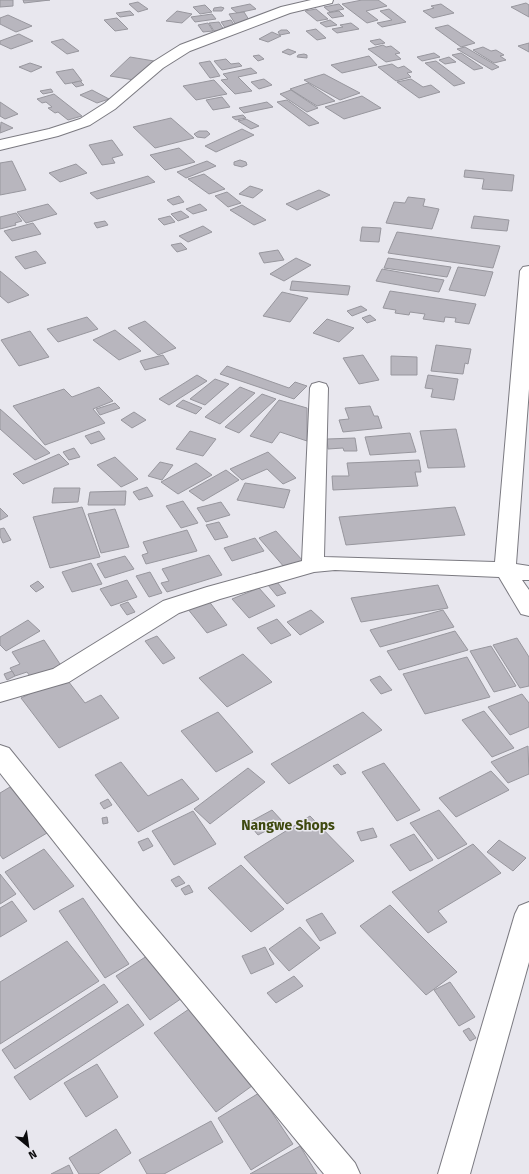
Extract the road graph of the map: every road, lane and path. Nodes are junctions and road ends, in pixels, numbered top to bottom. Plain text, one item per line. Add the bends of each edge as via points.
1 (327, 0) edge
2 (0, 145) edge
3 (529, 271) edge
4 (319, 388) dead end
5 (313, 564) junction
6 (505, 570) junction
7 (529, 574) edge
8 (529, 608) edge
9 (0, 693) edge
10 (0, 754) edge
11 (529, 914) edge
12 (344, 1174) edge
13 (454, 1174) edge

1 - 2 street via 286,10 185,48 158,65 110,106 85,122 53,133
3 - 6 street
4 - 5 street
5 - 6 street
5 - 9 street via 171,607 61,676
6 - 7 street
6 - 8 street
10 - 12 street via 129,916
11 - 13 street

